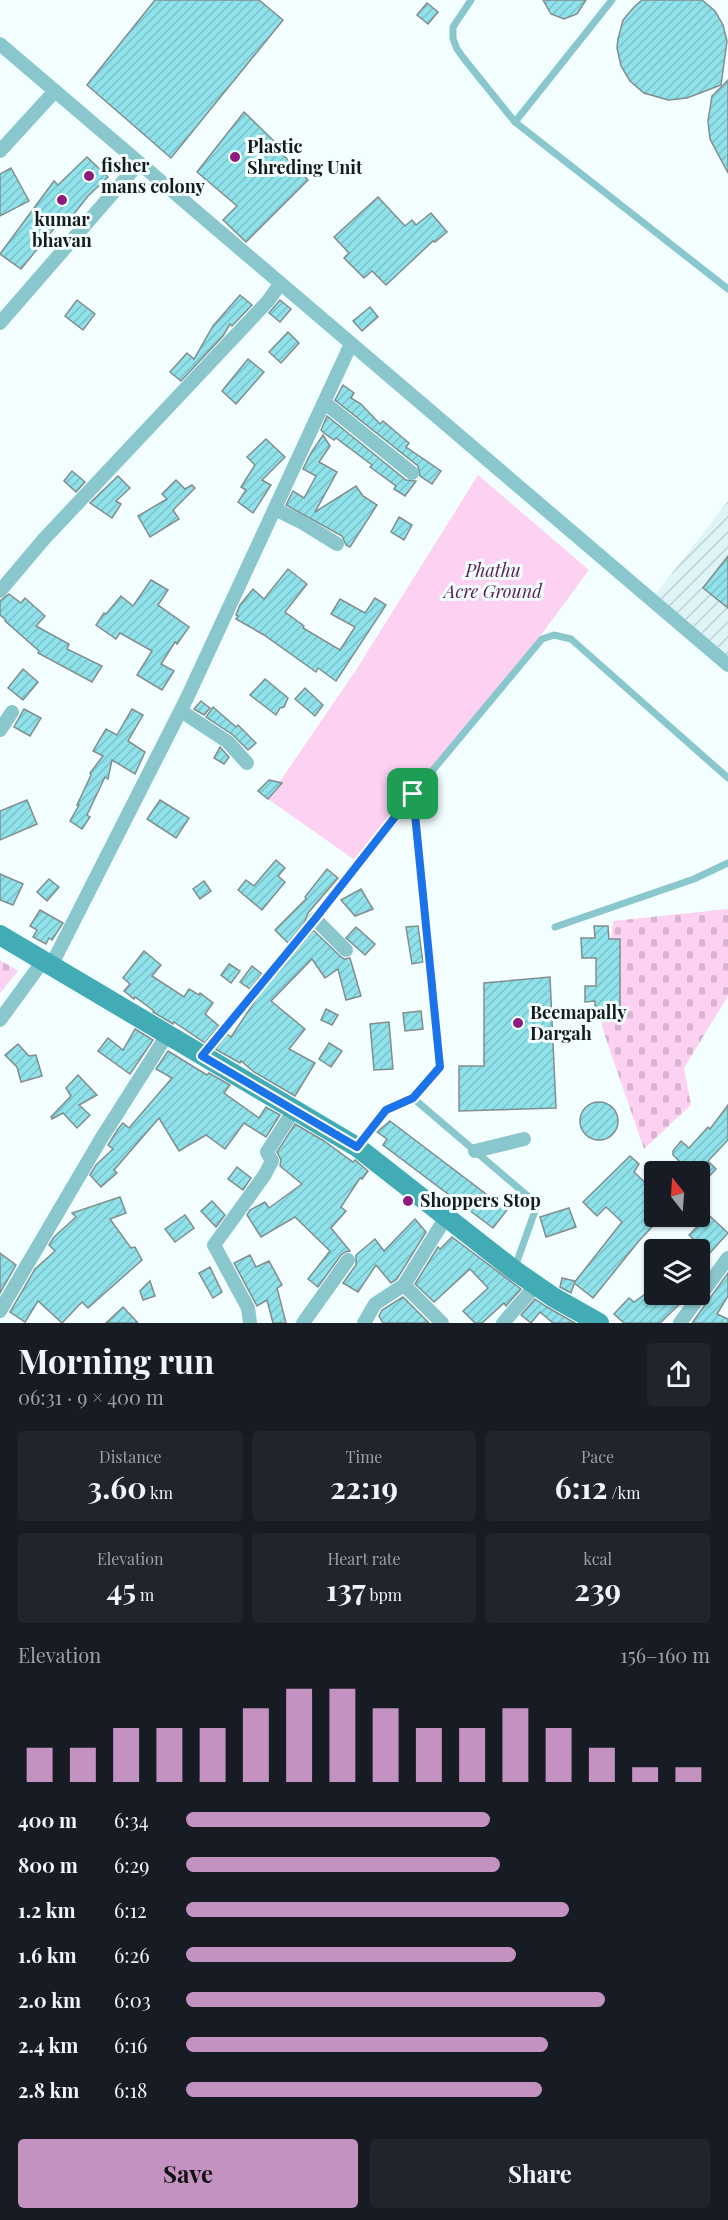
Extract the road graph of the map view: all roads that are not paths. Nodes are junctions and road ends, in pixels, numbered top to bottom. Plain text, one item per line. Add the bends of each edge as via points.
1 (471, 0) edge
2 (612, 0) edge
3 (3, 52) edge
4 (55, 92) junction
5 (515, 122) junction
6 (0, 151) edge
7 (139, 163) junction
8 (280, 284) junction
9 (728, 289) edge
10 (0, 323) edge
11 (351, 344) junction
12 (325, 404) junction
13 (412, 473) dead end
14 (275, 509) junction
15 (337, 544) dead end
16 (0, 591) edge
17 (728, 666) edge
18 (181, 711) junction
19 (12, 712) dead end
20 (0, 730) edge
21 (247, 763) dead end
22 (728, 778) edge
23 (413, 794) junction
24 (728, 863) edge
25 (315, 919) junction
26 (555, 927) dead end
27 (0, 935) edge
28 (346, 950) dead end
29 (48, 963) junction
30 (0, 1020) edge
31 (167, 1035) junction
32 (202, 1056) junction
33 (413, 1098) junction
34 (294, 1110) junction
35 (524, 1139) dead end
36 (357, 1147) junction
37 (475, 1151) junction
38 (446, 1217) junction
39 (728, 1258) edge
40 (348, 1260) dead end
41 (514, 1270) junction
42 (536, 1285) junction
43 (404, 1286) junction
44 (0, 1311) edge
45 (0, 1319) edge
46 (367, 1322) edge
47 (6, 1323) edge
48 (250, 1323) edge
49 (303, 1323) edge
50 (442, 1323) edge
51 (503, 1323) edge
52 (599, 1323) edge
53 (680, 1323) edge

1 - 5 lane via 453,27 453,39
2 - 5 lane
3 - 4 street
4 - 6 street
4 - 7 street
5 - 9 lane
7 - 8 street
7 - 10 street
8 - 11 street
8 - 16 street
11 - 12 street
11 - 17 street
12 - 13 street
12 - 14 street
14 - 15 street
14 - 18 street
18 - 21 street via 228,742
18 - 29 street
19 - 20 street
22 - 23 lane via 571,639 554,635 542,639
23 - 25 lane
23 - 33 lane via 440,1067
24 - 26 lane via 694,879
25 - 28 street
25 - 32 lane
27 - 29 main road
29 - 30 street
29 - 31 main road
31 - 32 main road
31 - 44 street
32 - 34 main road
33 - 36 lane via 386,1110
33 - 37 lane
34 - 36 main road
34 - 48 street via 267,1152 272,1161 264,1176 214,1245 248,1308
35 - 37 street
36 - 38 main road
37 - 41 lane via 522,1190 536,1208
38 - 41 main road
38 - 43 street
39 - 53 street
40 - 49 street
41 - 42 main road
42 - 51 street
42 - 52 main road
43 - 46 street via 375,1304
43 - 50 street
45 - 47 street

